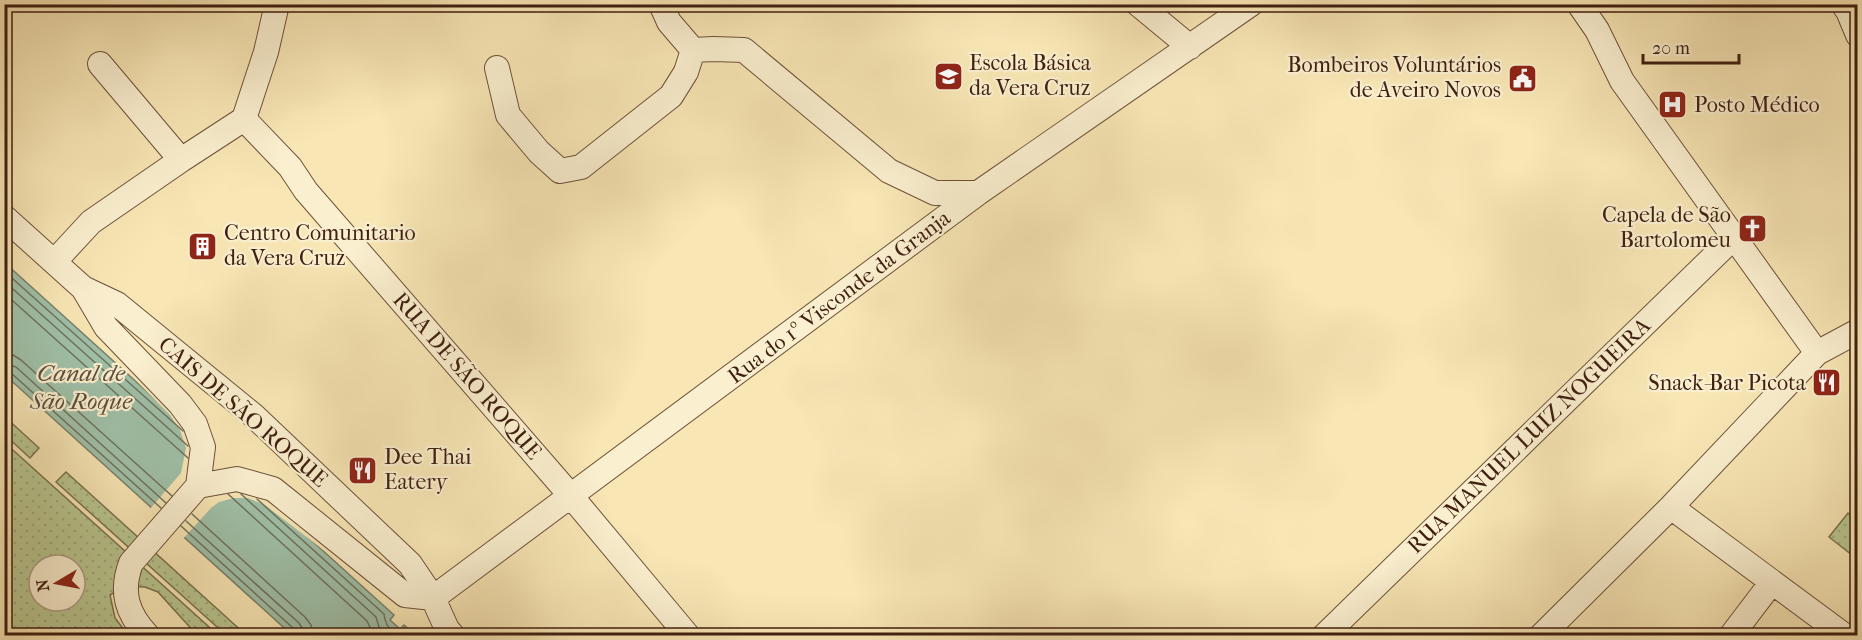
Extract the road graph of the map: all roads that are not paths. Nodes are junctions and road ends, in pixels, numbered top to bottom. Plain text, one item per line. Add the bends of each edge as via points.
1 (277, 4) edge
2 (662, 4) edge
3 (1138, 4) edge
4 (1251, 4) edge
5 (1579, 4) edge
6 (1842, 4) edge
7 (1857, 35) edge
8 (1190, 47) junction
9 (693, 50) junction
10 (100, 64) dead end
11 (497, 68) dead end
12 (244, 119) junction
13 (181, 160) junction
14 (978, 194) junction
15 (4, 217) edge
16 (1734, 237) junction
17 (54, 262) junction
18 (83, 288) junction
19 (1857, 331) edge
20 (1817, 353) junction
21 (198, 486) junction
22 (571, 496) junction
23 (1671, 507) junction
24 (1772, 582) junction
25 (433, 598) junction
26 (148, 636) edge
27 (453, 636) edge
28 (688, 636) edge
29 (1324, 636) edge
30 (1541, 636) edge
31 (1731, 636) edge
32 (1845, 636) edge

1 - 12 street
2 - 9 street via 669,22
3 - 8 street
4 - 8 street, Rua do 1º Visconde da Granja
5 - 16 street via 1597,30 1622,81
6 - 7 street
8 - 14 street, Rua do 1º Visconde da Granja
9 - 11 street via 686,72 671,96 581,168 560,171 508,115
9 - 14 street via 744,50 889,171 934,193
10 - 13 street
12 - 13 street
12 - 22 street, RUA DE SÃO ROQUE via 290,167 306,191
13 - 17 street via 91,222
14 - 22 street, Rua do 1º Visconde da Granja
15 - 17 street, CAIS DE SÃO ROQUE
16 - 20 street
16 - 29 street, RUA MANUEL LUIZ NOGUEIRA
17 - 18 street, CAIS DE SÃO ROQUE
18 - 21 street via 106,327 195,424 203,447
18 - 25 street, CAIS DE SÃO ROQUE via 117,304 253,414 410,564
19 - 20 street
20 - 23 street
21 - 25 street via 237,479 273,489 405,595
21 - 26 street via 131,563 125,579 131,612
22 - 25 street, Rua do 1º Visconde da Granja
22 - 28 street, RUA DE SÃO ROQUE
23 - 24 street
23 - 30 street
24 - 31 street
24 - 32 street
25 - 27 street, CAIS DE SÃO ROQUE

